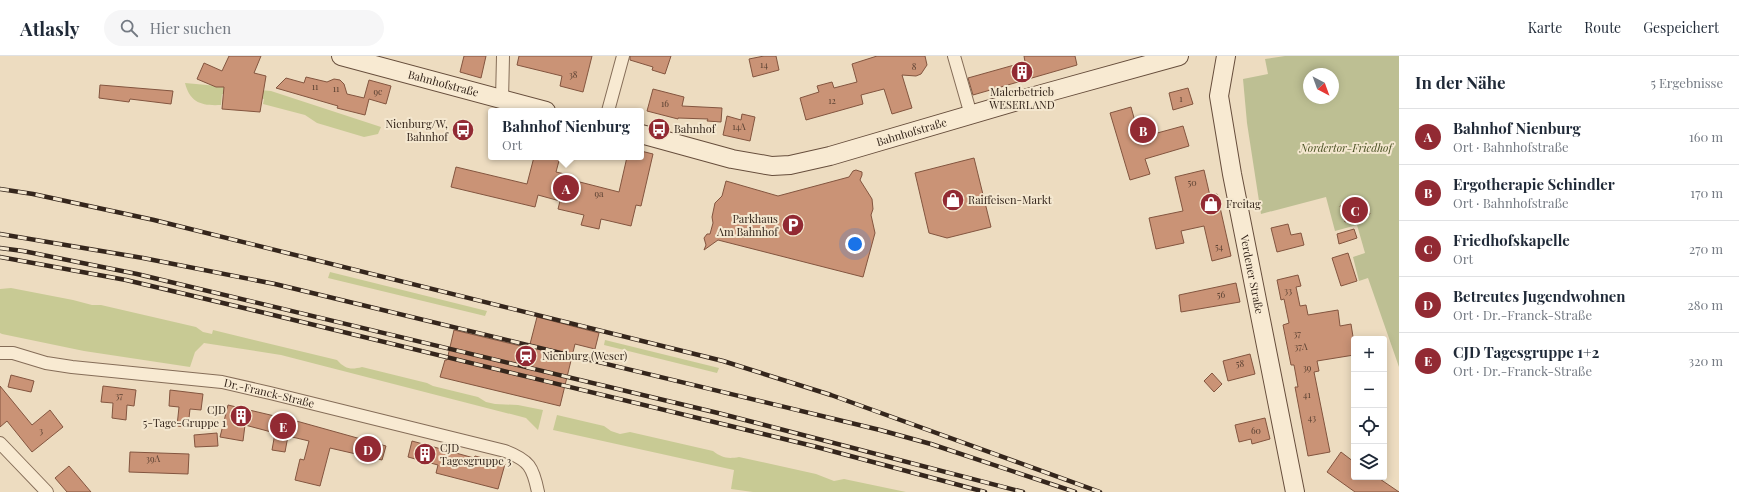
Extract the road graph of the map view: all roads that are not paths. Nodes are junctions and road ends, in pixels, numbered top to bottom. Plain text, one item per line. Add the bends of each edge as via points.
1 (341, 56) edge
2 (503, 56) edge
3 (623, 56) edge
4 (954, 56) edge
5 (1179, 56) edge
6 (1226, 56) edge
7 (502, 100) junction
8 (534, 108) edge
9 (609, 108) edge
10 (971, 115) junction
11 (644, 135) edge
12 (0, 353) edge
13 (0, 443) edge
14 (47, 492) edge
15 (538, 492) edge
16 (1295, 492) edge

1 - 7 main road, Bahnhofstraße
2 - 7 street
3 - 9 street
4 - 10 street
5 - 10 main road, Bahnhofstraße
6 - 16 main road, Verdener Straße via 1219,96
7 - 8 main road, Bahnhofstraße
10 - 11 main road, Bahnhofstraße via 809,162 779,166 732,160
12 - 15 street, Dr.-Franck-Straße via 13,353 72,367 243,387 505,450 530,466
13 - 14 street

